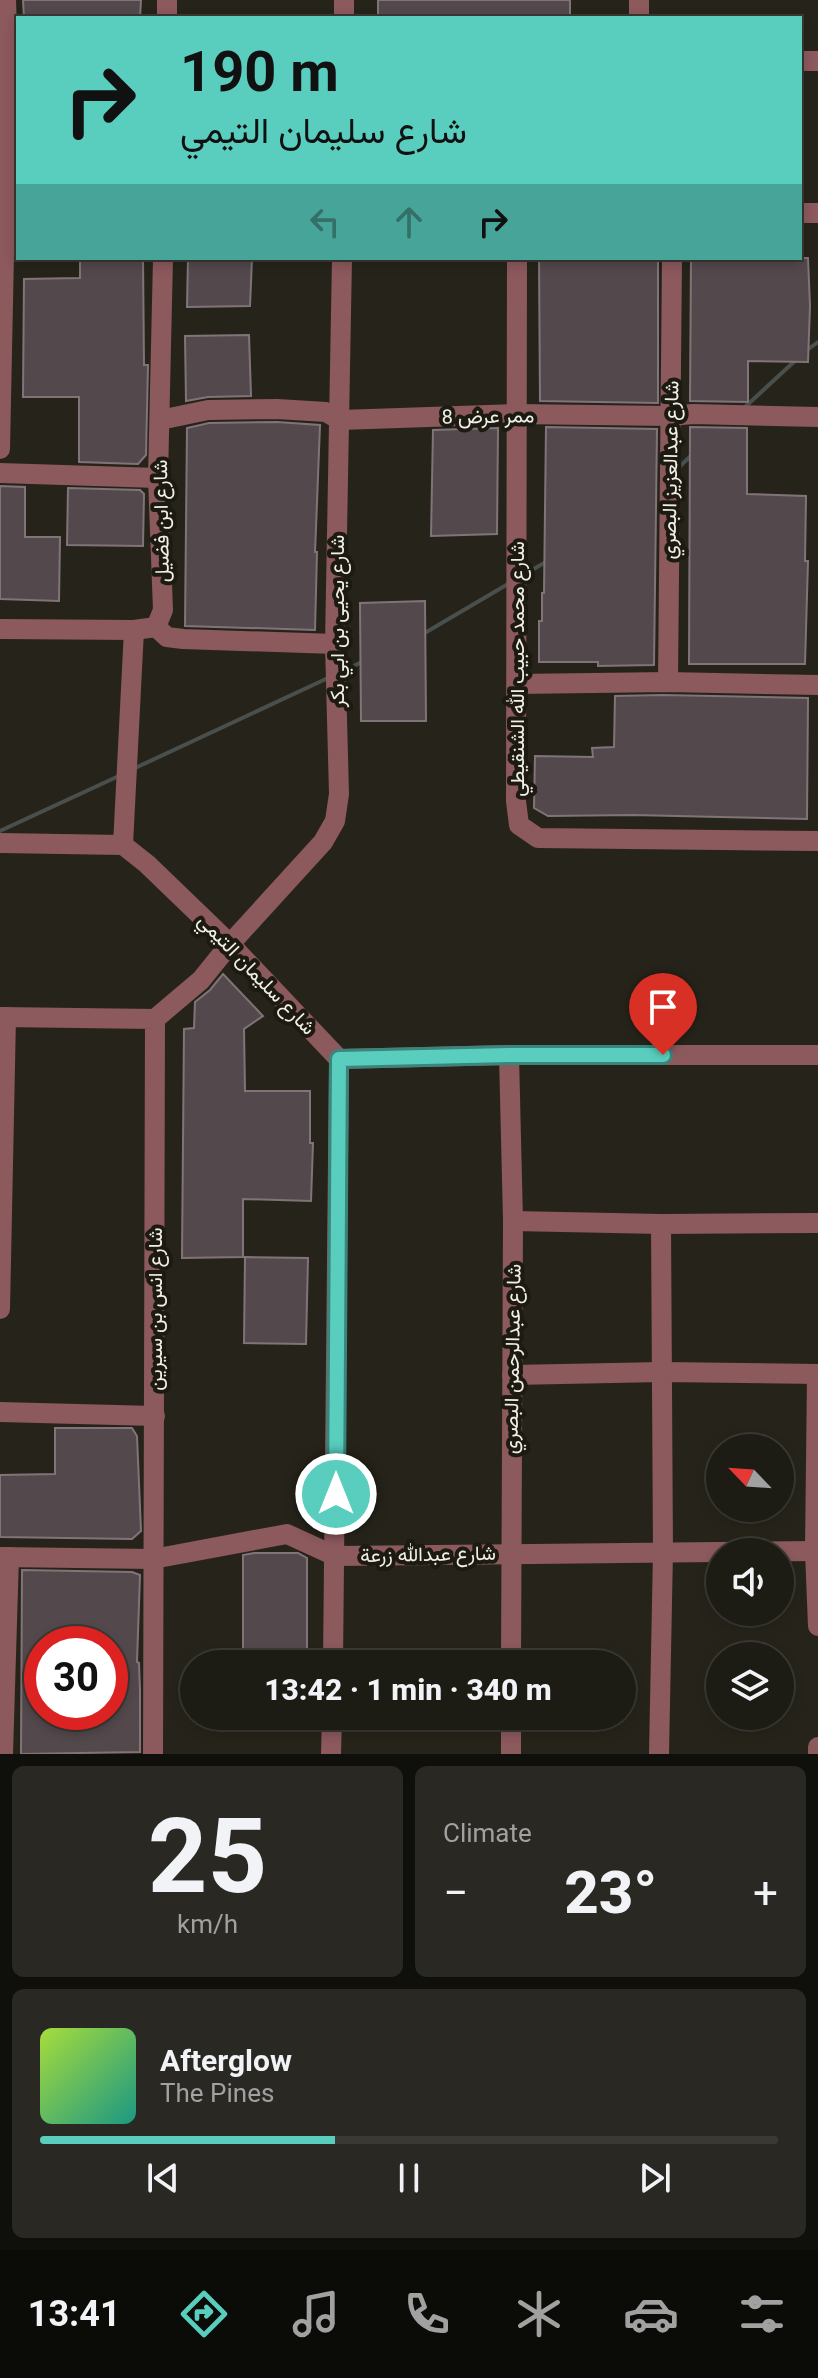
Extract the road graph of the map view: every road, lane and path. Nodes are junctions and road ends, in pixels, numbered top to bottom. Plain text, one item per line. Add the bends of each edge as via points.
1 (6, 0) edge
2 (4, 58) edge
3 (12, 110) edge
4 (163, 260) edge
5 (342, 260) edge
6 (517, 260) edge
7 (672, 260) edge
8 (516, 414) junction
9 (670, 416) junction
10 (818, 417) edge
11 (160, 420) junction
12 (340, 420) junction
13 (0, 449) edge
14 (0, 473) edge
15 (158, 478) junction
16 (156, 627) junction
17 (0, 629) edge
18 (134, 630) junction
19 (335, 644) junction
20 (668, 682) junction
21 (517, 684) junction
22 (818, 685) edge
23 (818, 841) edge
24 (0, 843) edge
25 (123, 845) junction
26 (230, 944) junction
27 (3, 1017) edge
28 (155, 1019) junction
29 (509, 1055) junction
30 (818, 1055) edge
31 (339, 1059) junction
32 (513, 1221) junction
33 (818, 1223) edge
34 (661, 1224) junction
35 (0, 1309) edge
36 (662, 1372) junction
37 (818, 1374) edge
38 (512, 1375) junction
39 (0, 1412) edge
40 (155, 1416) junction
41 (815, 1551) junction
42 (663, 1552) junction
43 (510, 1553) junction
44 (335, 1556) junction
45 (4, 1557) edge
46 (153, 1559) junction
47 (818, 1626) edge
48 (333, 1650) edge
49 (511, 1650) edge
50 (332, 1730) edge
51 (511, 1730) edge
52 (818, 1747) edge
53 (3, 1754) edge
54 (153, 1754) edge
55 (331, 1754) edge
56 (511, 1754) edge
57 (659, 1754) edge
58 (818, 1754) edge

1 - 2 street
2 - 3 street
3 - 13 street
4 - 11 street, شارع ابن فضيل
5 - 12 street, شارع يحيى بن ابي بكر
6 - 8 street, شارع محمد حبيب الله الشنقيطي
7 - 9 street, شارع عبدالعزيز البصري
8 - 9 street, ممر عرض 8
8 - 12 street, ممر عرض 8
8 - 21 street, شارع محمد حبيب الله الشنقيطي
9 - 10 street, ممر عرض 8
9 - 20 street, شارع عبدالعزيز البصري
11 - 12 street, ممر عرض 8 via 208,410 277,409 326,412
11 - 15 street, شارع ابن فضيل
12 - 19 street, شارع يحيى بن ابي بكر
14 - 15 street
15 - 16 street, شارع ابن فضيل via 163,610
16 - 18 street
16 - 19 street via 167,637 183,639
17 - 18 street
18 - 25 street
19 - 26 street, شارع يحيى بن ابي بكر via 335,821 323,842
20 - 21 street
20 - 22 street
21 - 23 street, شارع محمد حبيب الله الشنقيطي via 519,825 538,838
24 - 25 street
25 - 26 street, شارع سليمان التيمي
26 - 28 street, شارع يحيى بن ابي بكر via 201,980
26 - 31 street, شارع سليمان التيمي
27 - 28 street
27 - 35 street
28 - 40 street, شارع انس بن سيرين
29 - 30 street
29 - 31 street
29 - 32 street, شارع عبدالرحمن البصري
31 - 44 street
32 - 34 street
32 - 38 street, شارع عبدالرحمن البصري
33 - 34 street
34 - 36 street
36 - 37 street
36 - 38 street
36 - 42 street
37 - 41 street
38 - 43 street, شارع عبدالرحمن البصري
39 - 40 street
40 - 46 street, شارع انس بن سيرين
41 - 42 street, شارع عبدالله زرعة
41 - 47 street
42 - 43 street, شارع عبدالله زرعة
42 - 57 street
43 - 44 street, شارع عبدالله زرعة
43 - 49 street, شارع عبدالرحمن البصري
44 - 46 street, شارع عبدالله زرعة via 287,1534
44 - 48 street
45 - 46 street, شارع عبدالله زرعة
45 - 53 street
46 - 54 street, شارع انس بن سيرين
50 - 55 street
51 - 56 street
52 - 58 street

